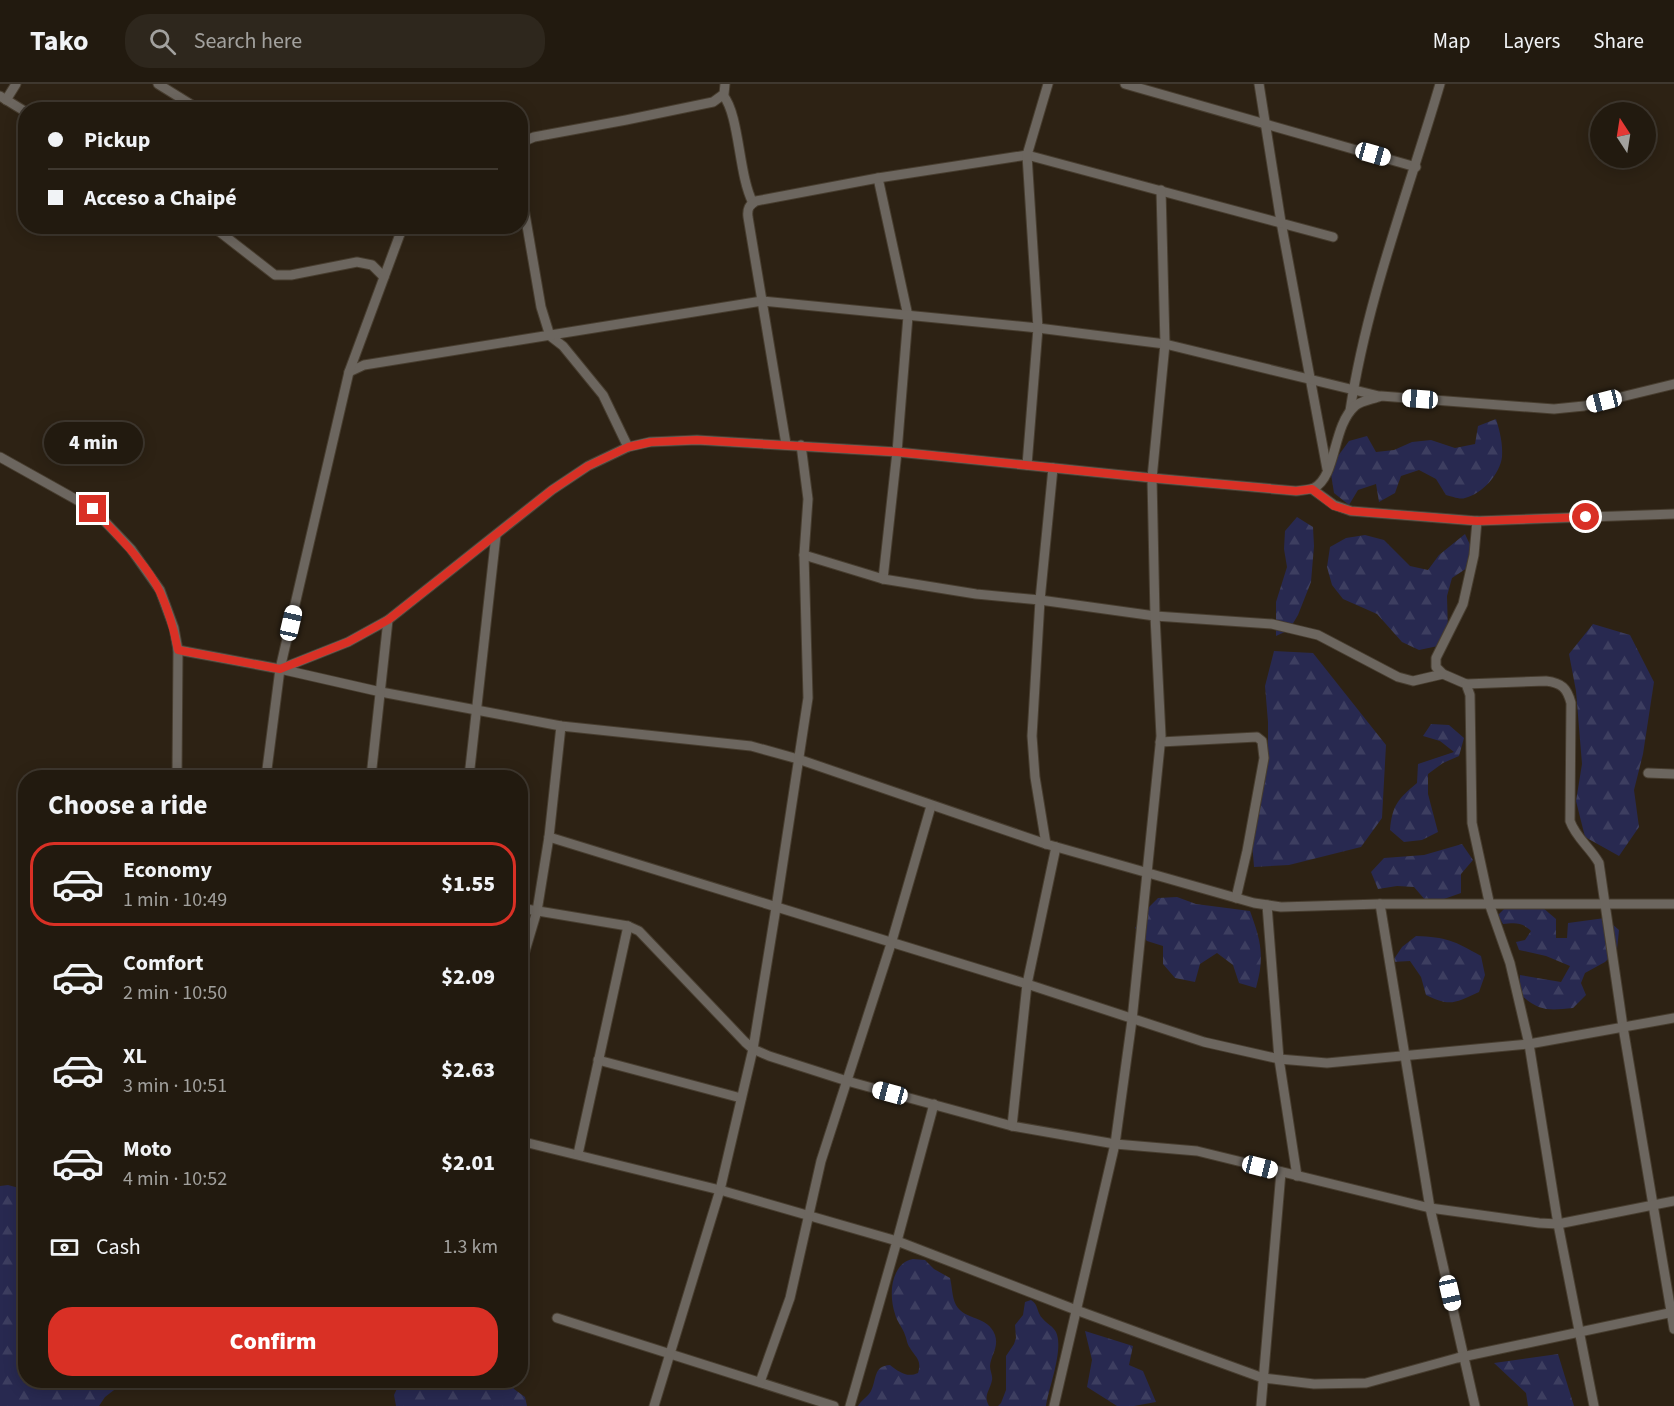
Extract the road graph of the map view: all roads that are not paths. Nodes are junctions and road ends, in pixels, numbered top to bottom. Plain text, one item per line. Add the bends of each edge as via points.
1 (16, 84) edge
2 (158, 84) edge
3 (725, 84) edge
4 (1048, 84) edge
5 (1125, 84) edge
6 (1259, 84) edge
7 (1440, 84) edge
8 (723, 96) junction
9 (3, 98) edge
10 (187, 102) edge
11 (18, 107) edge
12 (1266, 123) junction
13 (528, 140) edge
14 (1027, 154) junction
15 (1416, 167) junction
16 (878, 178) junction
17 (1161, 190) junction
18 (753, 203) junction
19 (1281, 222) junction
20 (528, 231) edge
21 (222, 234) edge
22 (400, 234) edge
23 (1333, 237) dead end
24 (384, 277) junction
25 (762, 301) junction
26 (908, 316) junction
27 (1038, 328) junction
28 (550, 336) junction
29 (1165, 344) junction
30 (349, 372) junction
31 (1310, 380) junction
32 (1674, 384) edge
33 (1353, 390) junction
34 (1381, 396) junction
35 (1350, 413) junction
36 (786, 444) junction
37 (801, 445) junction
38 (628, 447) junction
39 (897, 452) junction
40 (0, 457) edge
41 (1027, 465) junction
42 (1053, 468) junction
43 (1328, 472) junction
44 (1152, 478) junction
45 (1312, 489) junction
46 (1674, 514) edge
47 (1477, 521) junction
48 (496, 535) junction
49 (804, 555) junction
50 (883, 579) junction
51 (1041, 600) junction
52 (1155, 616) junction
53 (388, 620) junction
54 (178, 650) junction
55 (280, 669) junction
56 (1443, 674) junction
57 (1466, 684) junction
58 (381, 692) junction
59 (476, 710) junction
60 (561, 726) junction
61 (1160, 742) junction
62 (798, 759) junction
63 (177, 770) edge
64 (267, 770) edge
65 (372, 770) edge
66 (470, 770) edge
67 (1647, 773) dead end
68 (1674, 774) edge
69 (931, 806) junction
70 (549, 837) junction
71 (1051, 846) junction
72 (1146, 872) junction
73 (1236, 898) junction
74 (1380, 904) junction
75 (1607, 904) junction
76 (1674, 904) edge
77 (1267, 905) junction
78 (1490, 906) junction
79 (776, 908) junction
80 (528, 909) edge
81 (537, 911) junction
82 (628, 926) junction
83 (528, 941) edge
84 (891, 944) junction
85 (1027, 984) junction
86 (1674, 1018) edge
87 (1132, 1020) junction
88 (1623, 1027) junction
89 (1529, 1044) junction
90 (753, 1049) junction
91 (1404, 1056) junction
92 (1278, 1059) junction
93 (598, 1060) junction
94 (847, 1081) junction
95 (741, 1098) junction
96 (934, 1104) junction
97 (1012, 1126) junction
98 (528, 1143) edge
99 (1115, 1144) junction
100 (578, 1154) junction
101 (1281, 1172) junction
102 (1297, 1176) junction
103 (720, 1190) junction
104 (1674, 1201) edge
105 (1654, 1204) junction
106 (1430, 1208) junction
107 (808, 1216) junction
108 (1558, 1224) junction
109 (897, 1241) junction
110 (1076, 1310) junction
111 (1672, 1312) edge
112 (557, 1318) dead end
113 (1674, 1329) edge
114 (1580, 1332) junction
115 (670, 1354) junction
116 (1464, 1357) junction
117 (1263, 1378) junction
118 (760, 1382) junction
119 (654, 1406) edge
120 (834, 1406) edge
121 (850, 1406) edge
122 (1054, 1406) edge
123 (1261, 1406) edge
124 (1475, 1406) edge
125 (1594, 1406) edge

1 - 9 street
2 - 10 street
3 - 8 street
4 - 14 street
5 - 12 street
6 - 12 street
7 - 15 street
8 - 13 street via 714,102
8 - 18 street via 730,106 745,183
9 - 11 street
12 - 15 street
12 - 19 street
14 - 16 street
14 - 17 street
14 - 27 street
15 - 33 street via 1386,255
16 - 18 street
16 - 26 street
17 - 19 street
17 - 29 street
18 - 25 street via 747,210
19 - 23 street
19 - 31 street
20 - 28 street
21 - 24 street via 275,275 357,262 372,265
22 - 24 street
24 - 30 street
25 - 26 street
25 - 28 street
25 - 36 street
26 - 27 street
26 - 39 street
27 - 29 street
27 - 41 street
28 - 30 street via 364,365
28 - 38 street via 603,395
29 - 31 street
29 - 44 street
30 - 55 street
31 - 33 street
31 - 43 street
32 - 34 street via 1584,406 1554,409
33 - 34 street
33 - 35 street
34 - 35 street via 1355,405
35 - 43 street via 1339,429
36 - 37 street
36 - 38 street via 697,440
37 - 39 street
37 - 49 street via 808,499
38 - 48 street via 570,478
39 - 41 street
39 - 50 street
40 - 54 street via 93,509 131,549 160,590
41 - 42 street
42 - 44 street
42 - 51 street
43 - 45 street
44 - 45 street via 1296,491
44 - 52 street
45 - 47 street via 1334,506 1351,511
46 - 47 street
47 - 56 street via 1463,604 1436,658 1436,667
48 - 53 street
48 - 59 street
49 - 50 street
49 - 62 street via 808,698
50 - 51 street
51 - 52 street
51 - 71 street via 1032,736 1035,777
52 - 56 street via 1272,624 1318,635 1398,677 1413,681
52 - 61 street
53 - 55 street via 348,642
53 - 58 street
54 - 55 street
54 - 63 street
55 - 58 street
55 - 64 street
56 - 57 street
57 - 75 street via 1546,681 1559,682 1568,690 1570,821 1575,834 1599,863
57 - 78 street via 1470,695 1472,823
58 - 59 street
58 - 65 street
59 - 60 street
59 - 66 street
60 - 62 street via 724,742
60 - 70 street
61 - 72 street
61 - 73 street via 1254,737 1262,741 1264,759
62 - 69 street
62 - 79 street
67 - 68 street
69 - 71 street
69 - 84 street
70 - 79 street
70 - 81 street
71 - 72 street
71 - 85 street
72 - 73 street
72 - 87 street
73 - 77 street
74 - 77 street
74 - 78 street
74 - 91 street
75 - 76 street
75 - 78 street
75 - 88 street
77 - 92 street
78 - 89 street via 1510,963
79 - 84 street
79 - 90 street
80 - 81 street
81 - 82 street
81 - 83 street
82 - 90 street via 639,931
82 - 93 street
84 - 85 street
84 - 94 street
85 - 87 street
85 - 97 street
86 - 88 street
87 - 92 street
87 - 99 street
88 - 89 street
88 - 105 street
89 - 91 street
89 - 108 street
90 - 94 street
90 - 95 street
91 - 92 street via 1327,1063
91 - 106 street
92 - 102 street
93 - 95 street
93 - 100 street
94 - 96 street
94 - 107 street
95 - 103 street
96 - 97 street
96 - 109 street
97 - 99 street
98 - 100 street
99 - 101 street via 1197,1151
99 - 110 street
100 - 103 street
101 - 102 street
101 - 117 street
102 - 106 street
103 - 107 street
103 - 115 street
104 - 105 street
105 - 108 street
105 - 111 street
106 - 108 street
106 - 116 street
107 - 109 street
107 - 118 street via 790,1298
108 - 114 street
109 - 110 street
109 - 121 street
110 - 117 street
110 - 122 street
111 - 113 street
111 - 114 street
112 - 115 street
114 - 116 street
114 - 125 street
115 - 118 street
115 - 119 street
116 - 117 street via 1366,1383 1314,1384
116 - 124 street
117 - 123 street
118 - 120 street

